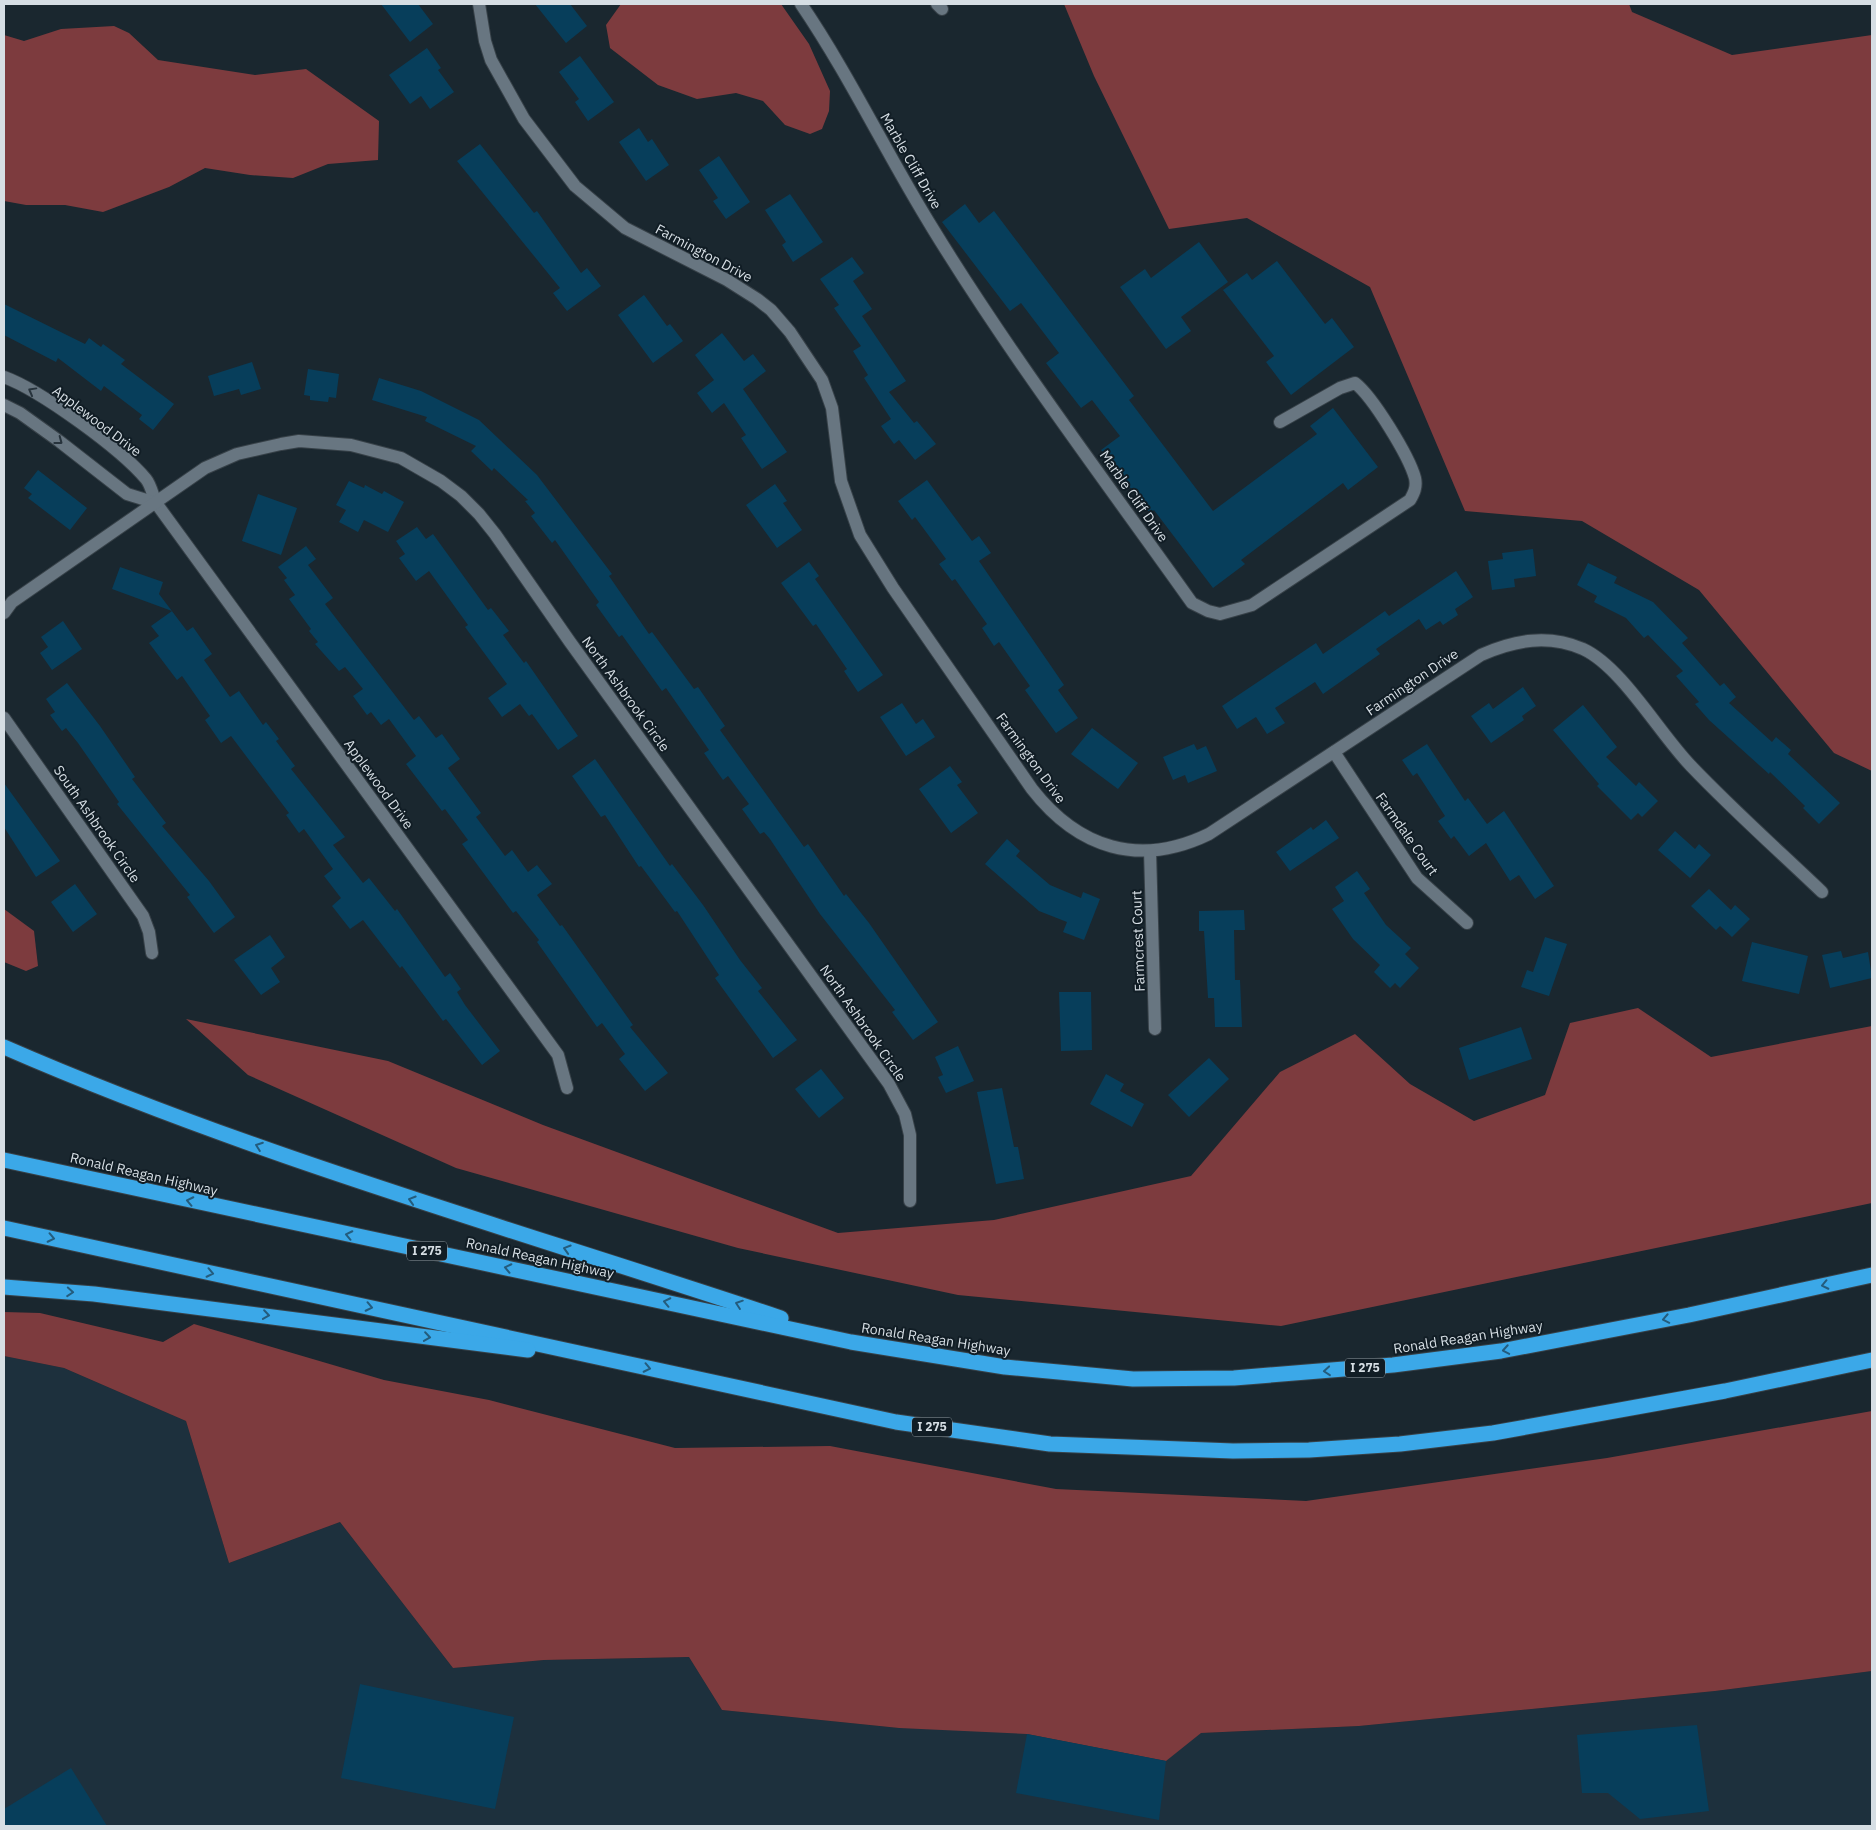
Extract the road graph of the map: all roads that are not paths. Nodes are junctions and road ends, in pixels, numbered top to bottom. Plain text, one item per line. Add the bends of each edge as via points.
1 (479, 4) edge
2 (801, 4) edge
3 (4, 376) edge
4 (4, 404) edge
5 (1280, 422) dead end
6 (156, 503) junction
7 (4, 613) edge
8 (4, 718) edge
9 (1334, 752) junction
10 (1150, 851) junction
11 (1822, 892) dead end
12 (1467, 923) dead end
13 (152, 954) dead end
14 (1155, 1029) dead end
15 (4, 1047) edge
16 (567, 1088) dead end
17 (4, 1160) edge
18 (910, 1201) dead end
19 (4, 1228) edge
20 (1872, 1275) edge
21 (4, 1287) edge
22 (851, 1342) junction
23 (1872, 1360) edge
24 (622, 1363) junction

1 - 10 street, Farmington Drive via 491,60 524,119 576,186 624,228 727,280 757,299 790,332 822,380 832,408 841,481 860,535 893,588 1050,811 1084,836 1104,844
2 - 5 street, Marble Cliff Drive via 826,40 934,231 1029,373 1192,603 1208,612 1220,614 1252,605 1410,500 1416,490 1406,456 1365,392 1355,383
6 -> 3 street, Applewood Drive via 147,480 110,446 49,401
4 -> 6 street via 59,441 127,494
6 - 7 street via 12,602
6 - 16 street, Applewood Drive via 558,1055
6 - 18 street, North Ashbrook Circle via 205,468 237,454 299,441 350,445 401,458 461,496 495,534 890,1084 905,1114 910,1135
8 - 13 street, South Ashbrook Circle via 143,916
9 - 10 street, Farmington Drive via 1209,834 1192,842
9 - 11 street, Farmington Drive via 1481,654 1528,639 1567,644 1585,650 1616,673 1690,766
9 - 12 street, Farmdale Court via 1417,878
10 - 14 street, Farmcrest Court
22 -> 15 highway via 393,1194 175,1116
22 -> 17 highway, Ronald Reagan Highway / I 275
19 -> 24 highway, I 275
20 -> 22 highway, Ronald Reagan Highway / I 275 via 1501,1351 1393,1365 1234,1378 1134,1379 1005,1367
21 -> 24 highway via 188,1305
24 -> 23 highway, I 275 via 896,1422 1050,1444 1233,1451 1400,1444 1493,1433 1725,1391

